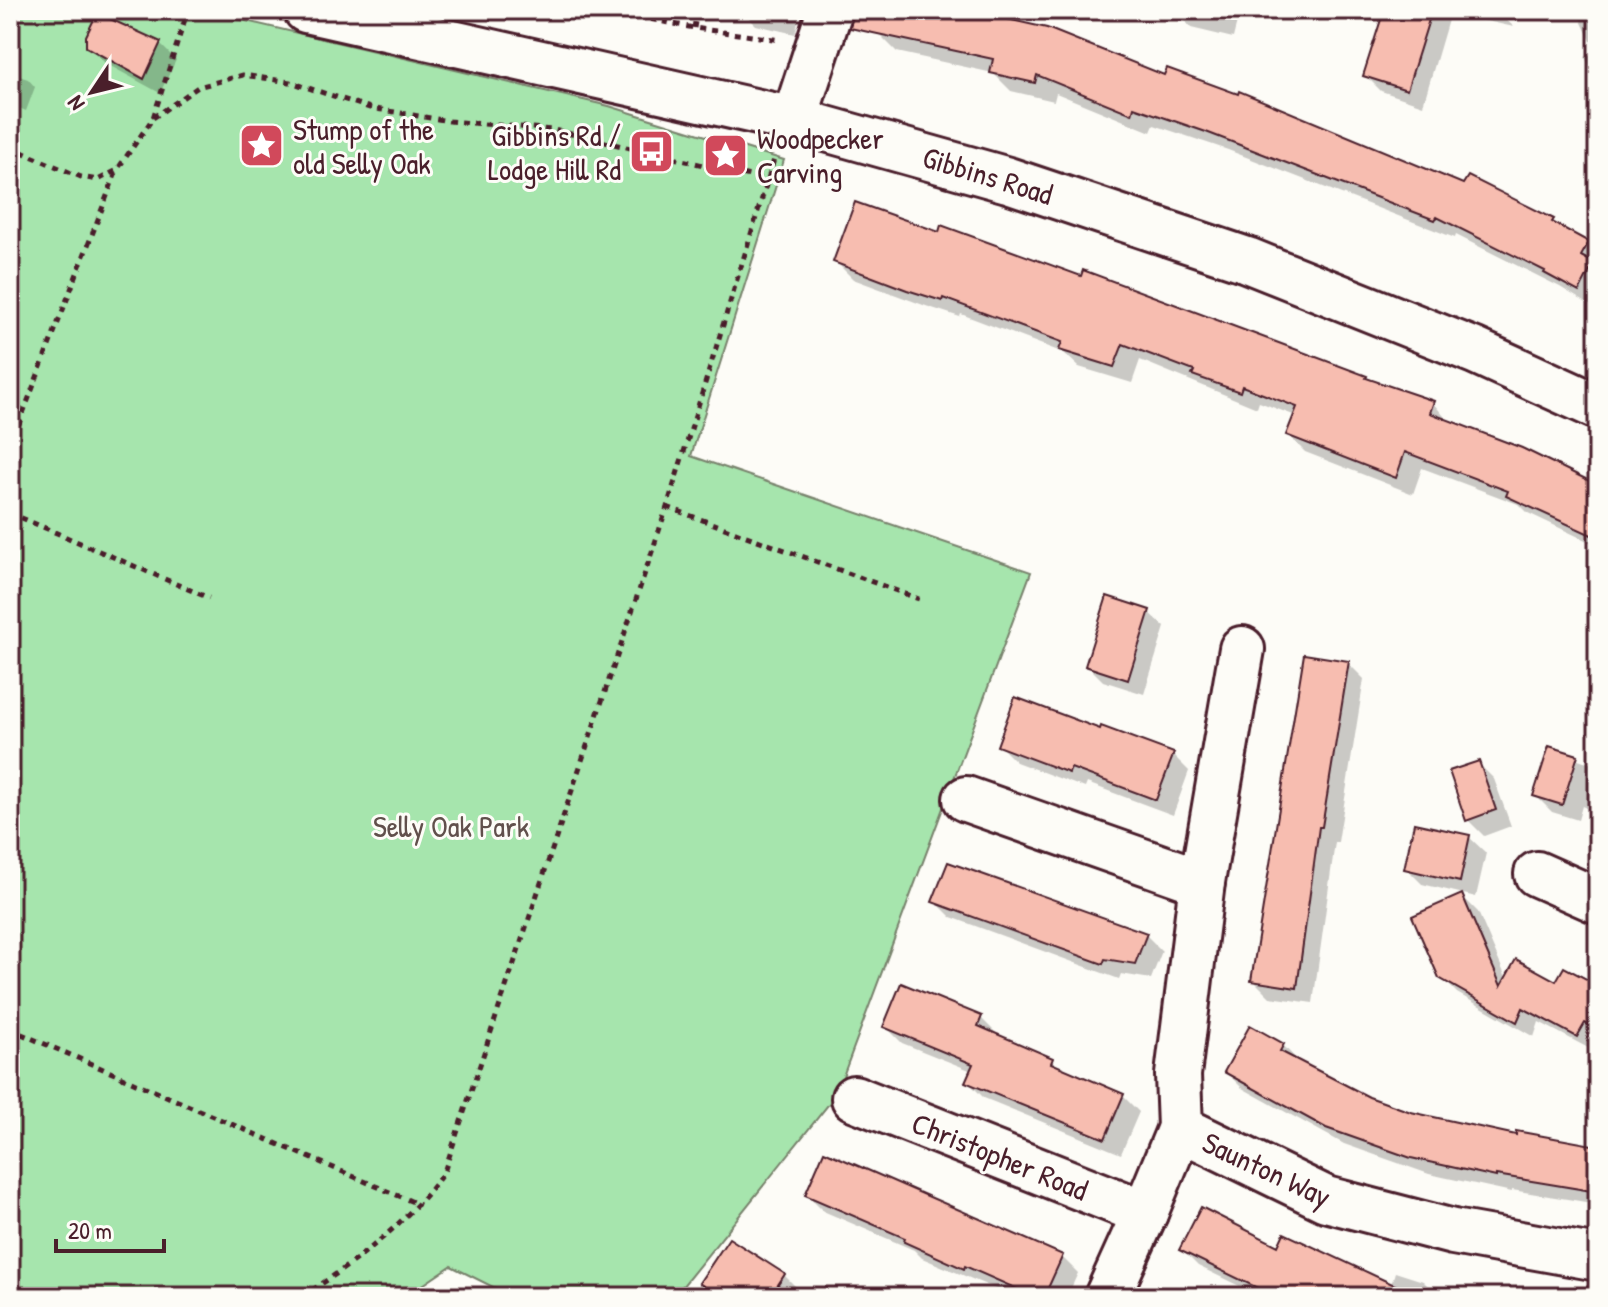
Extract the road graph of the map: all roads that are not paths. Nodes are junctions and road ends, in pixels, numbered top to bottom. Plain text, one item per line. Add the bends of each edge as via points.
1 (306, 10) edge
2 (824, 28) edge
3 (794, 120) junction
4 (1598, 407) edge
5 (1242, 649) dead end
6 (966, 799) dead end
7 (1537, 874) dead end
8 (1202, 882) junction
9 (1598, 901) edge
10 (854, 1098) dead end
11 (1180, 1128) junction
12 (1145, 1213) junction
13 (1598, 1258) edge
14 (1107, 1297) edge

1 - 3 street, Gibbins Road
2 - 3 street
3 - 4 street, Gibbins Road via 1008,180 1213,248 1475,351
5 - 8 street, Saunton Way
6 - 8 street
7 - 9 street
8 - 11 street, Saunton Way via 1178,1075
10 - 12 street, Christopher Road
11 - 12 street
11 - 13 street, Saunton Way via 1326,1199 1453,1232
12 - 14 street

